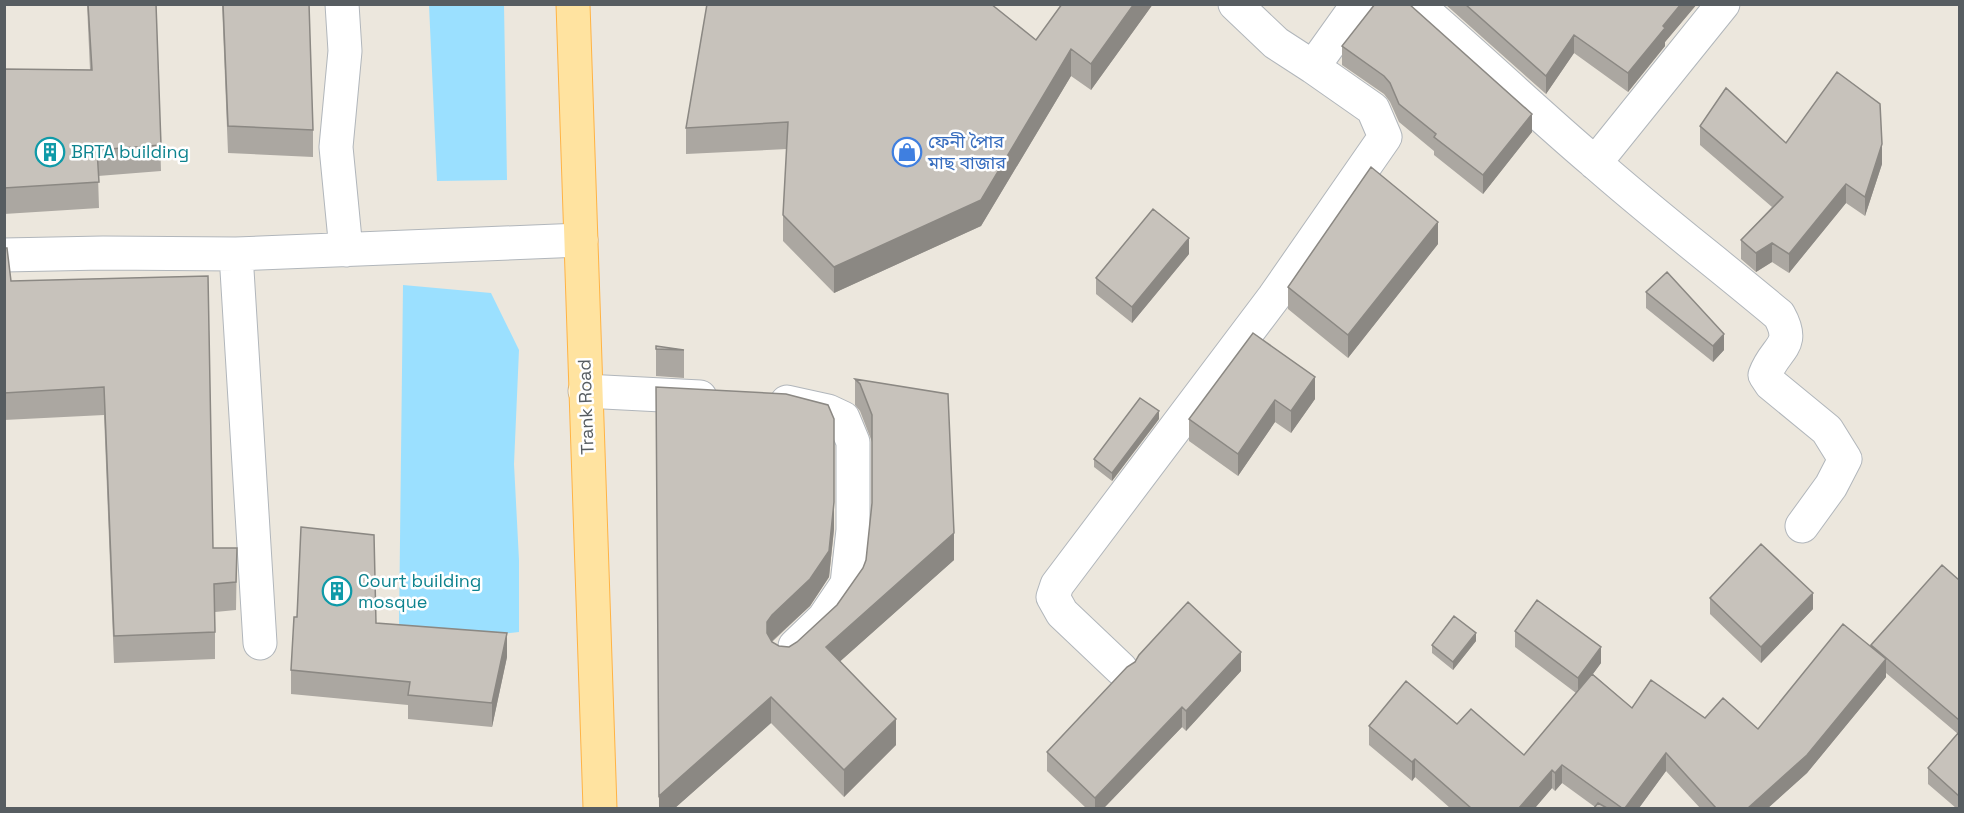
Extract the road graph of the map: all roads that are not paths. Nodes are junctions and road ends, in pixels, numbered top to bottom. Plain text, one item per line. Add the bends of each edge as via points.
1 (342, 4) edge
2 (573, 4) edge
3 (1235, 4) edge
4 (1358, 4) edge
5 (1416, 4) edge
6 (1723, 4) edge
7 (1313, 67) junction
8 (1595, 164) junction
9 (581, 240) junction
10 (346, 250) junction
11 (236, 254) junction
12 (4, 255) edge
13 (585, 391) junction
14 (1802, 526) dead end
15 (260, 643) dead end
16 (785, 655) edge
17 (1121, 669) edge
18 (600, 808) edge

1 - 10 street via 345,51 336,147
2 - 9 main road, Trank Road
3 - 7 street via 1276,43
4 - 7 street
5 - 8 street
6 - 8 street
7 - 17 street via 1373,109 1385,137 1274,297 1058,585 1053,597 1062,613
8 - 14 street via 1779,315 1786,329 1785,344 1765,375 1827,429 1845,459
9 - 10 street
9 - 13 main road, Trank Road
10 - 11 street
11 - 12 street
11 - 15 street
13 - 16 street via 789,402 843,418 853,442 854,530 848,584 824,618
13 - 18 main road, Trank Road

